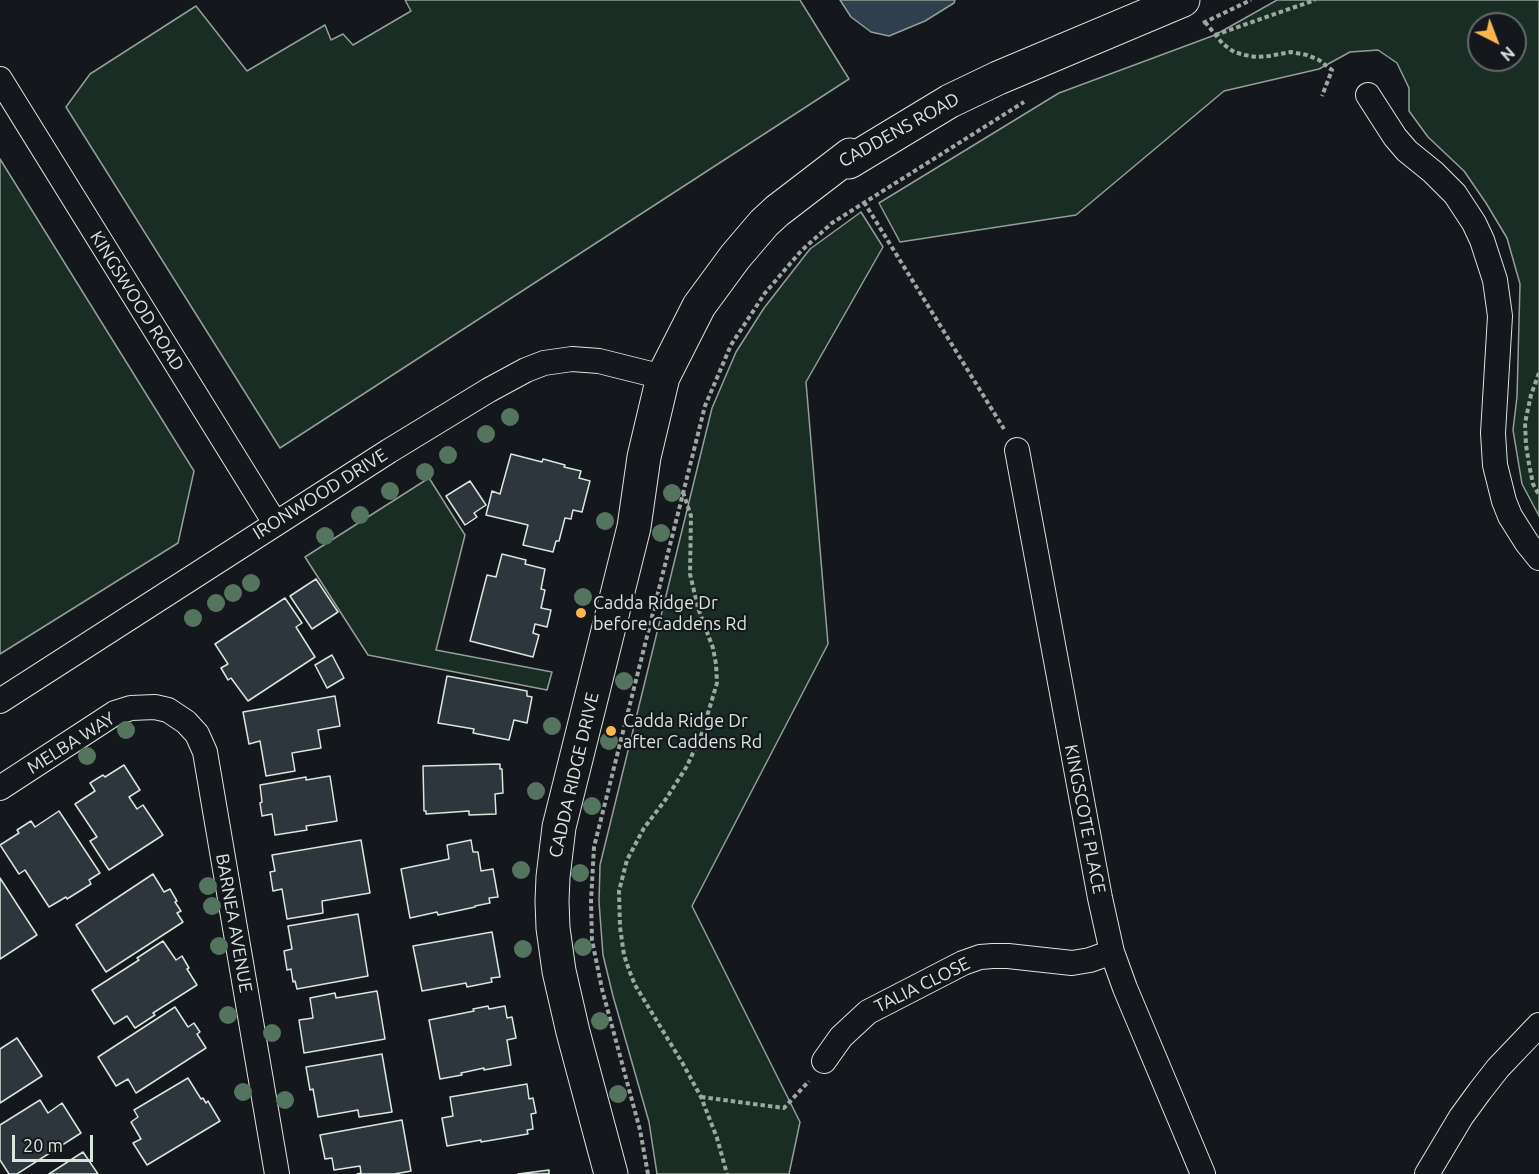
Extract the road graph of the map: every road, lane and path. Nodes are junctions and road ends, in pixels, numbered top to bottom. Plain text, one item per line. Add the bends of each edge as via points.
1 (1251, 0) edge
2 (1316, 0) edge
3 (1194, 16) edge
4 (1215, 35) junction
5 (0, 79) edge
6 (1368, 95) dead end
7 (1322, 96) dead end
8 (1029, 99) dead end
9 (864, 202) junction
10 (1539, 373) edge
11 (663, 376) junction
12 (1017, 450) joint
13 (683, 492) junction
14 (1539, 495) edge
15 (275, 523) junction
16 (1539, 558) edge
17 (0, 701) edge
18 (145, 706) joint
19 (0, 788) edge
20 (1112, 952) junction
21 (1539, 1025) edge
22 (824, 1061) joint
23 (701, 1097) junction
24 (277, 1174) edge
25 (611, 1174) edge
26 (648, 1174) edge
27 (727, 1174) edge
28 (1203, 1174) edge
29 (1427, 1174) edge

1 - 3 path
2 - 4 path
3 - 4 path
3 - 11 street, CADDENS ROAD via 1073,45 951,101 849,162 850,155 777,211 735,257 699,306
4 - 7 path via 1234,52 1245,55 1263,57 1292,52 1319,60 1332,70
5 - 15 street, KINGSWOOD ROAD
6 - 16 street via 1407,151 1455,195 1482,240 1495,280 1500,316 1492,433 1495,465 1510,516
8 - 9 path
9 - 12 path
9 - 13 path via 832,223 801,251 765,293 730,345 705,406
10 - 14 path via 1525,423 1529,464
11 - 15 street, IRONWOOD DRIVE via 599,361 544,363 489,390
11 - 25 street, CADDA RIDGE DRIVE via 644,457 634,527 559,827 553,877 553,928 559,971
12 - 20 street, KINGSCOTE PLACE
13 - 23 path via 691,516 690,574 713,648 717,682 702,733 687,766 627,860 619,891 620,927 624,955 635,985
13 - 26 path via 594,847 591,901 592,940 602,988
15 - 17 street, IRONWOOD DRIVE
18 - 19 street, MELBA WAY via 115,713
18 - 24 street, BARNEA AVENUE via 168,710 186,722 205,752
20 - 22 street, TALIA CLOSE via 1072,963 1008,956 980,957 963,963 868,1012 841,1037
20 - 28 street, KINGSCOTE PLACE
21 - 29 street via 1479,1092
22 - 23 path via 784,1108
23 - 27 path

